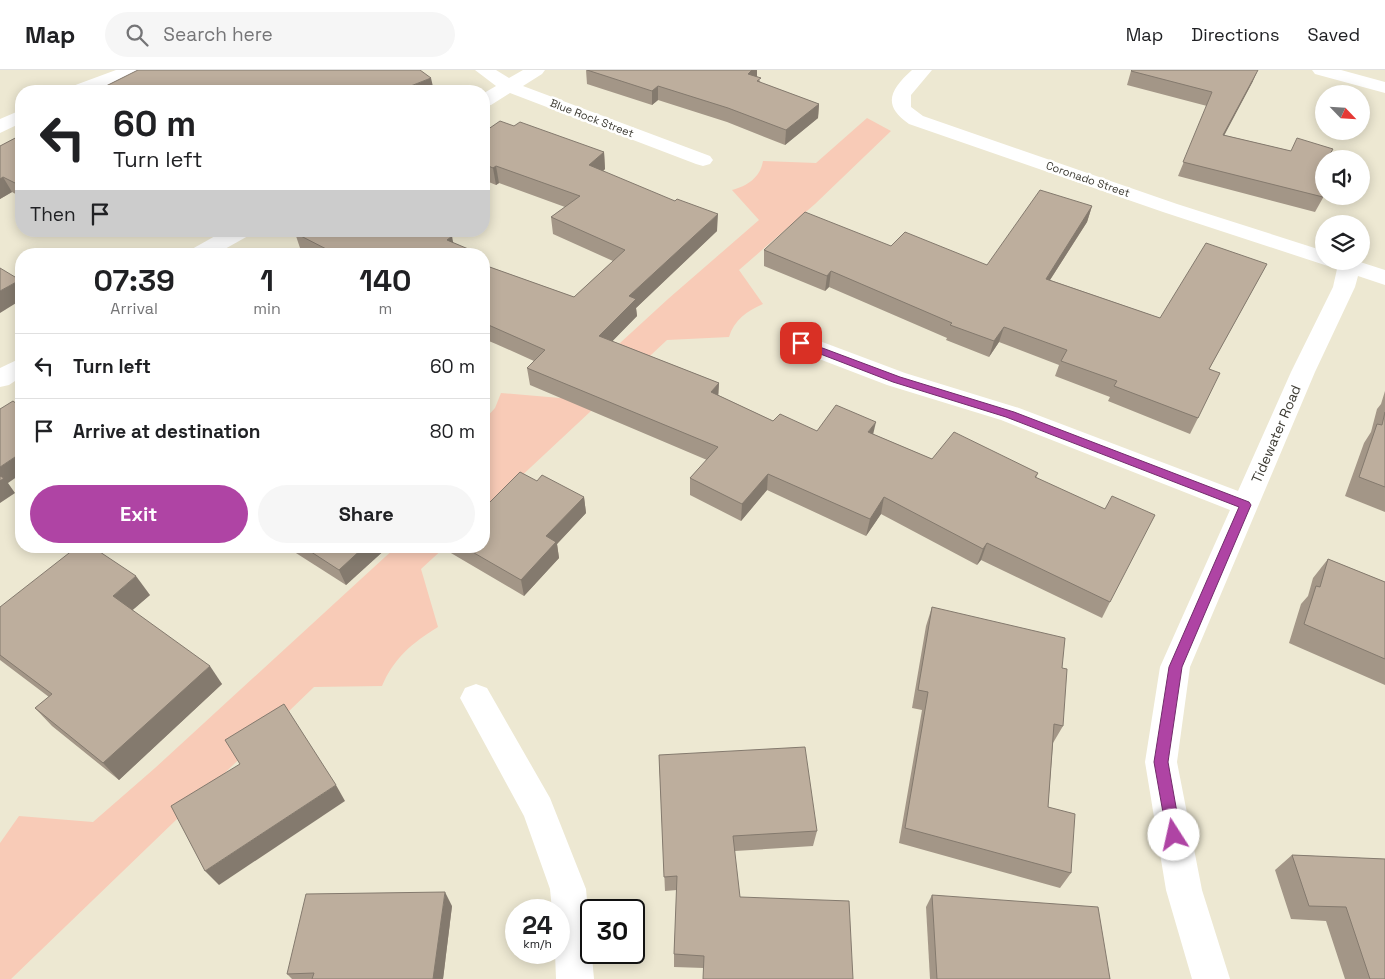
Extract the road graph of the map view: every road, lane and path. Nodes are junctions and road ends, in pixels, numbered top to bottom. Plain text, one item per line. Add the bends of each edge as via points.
1 (133, 70) edge
2 (484, 70) edge
3 (536, 70) edge
4 (923, 70) edge
5 (1321, 70) edge
6 (92, 85) edge
7 (510, 86) junction
8 (1385, 88) edge
9 (490, 98) edge
10 (15, 119) edge
11 (0, 126) edge
12 (702, 160) dead end
13 (230, 237) edge
14 (211, 248) edge
15 (1315, 255) edge
16 (1339, 270) edge
17 (1360, 270) edge
18 (1385, 278) edge
19 (801, 343) dead end
20 (15, 370) edge
21 (0, 379) edge
22 (1246, 505) junction
23 (476, 698) dead end
24 (575, 979) edge
25 (1211, 979) edge

1 - 6 street
2 - 7 street, Blue Rock Street
3 - 7 street
4 - 15 street, Coronado Street via 902,91 900,102 908,116 916,120
5 - 8 street
7 - 9 street
7 - 12 street, Blue Rock Street
10 - 11 street
13 - 14 street
16 - 22 street, Tidewater Road via 1344,287 1303,372
17 - 18 street, Coronado Street
19 - 22 street via 896,380 1010,414
20 - 21 street
22 - 25 street, Tidewater Road via 1175,667 1161,762 1184,890
23 - 24 street via 538,809 568,889

